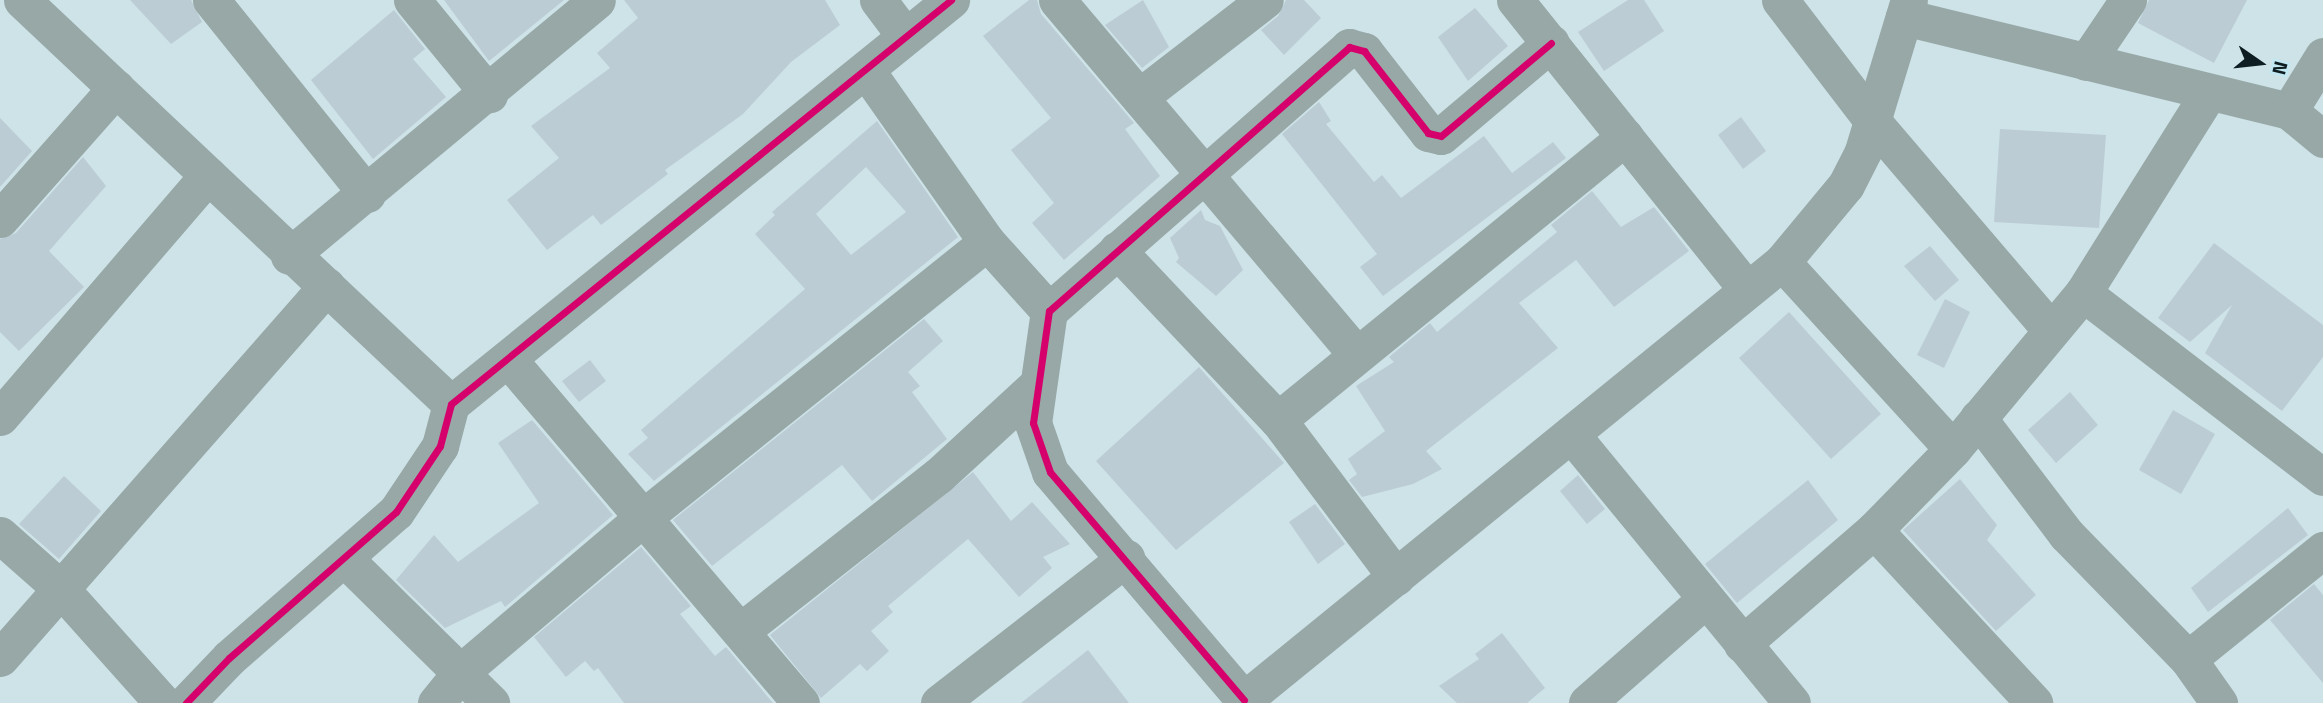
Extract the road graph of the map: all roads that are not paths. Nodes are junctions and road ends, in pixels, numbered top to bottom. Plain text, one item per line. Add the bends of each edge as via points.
1 (24, 0) edge
2 (211, 0) edge
3 (412, 0) edge
4 (597, 0) edge
5 (878, 0) edge
6 (951, 0) edge
7 (1057, 0) edge
8 (1265, 0) edge
9 (1515, 0) edge
10 (1780, 0) edge
11 (2127, 0) edge
12 (1907, 8) edge
13 (905, 36) junction
14 (1551, 43) junction
15 (2323, 56) edge
16 (2086, 62) junction
17 (866, 70) junction
18 (116, 88) junction
19 (2209, 92) junction
20 (489, 94) junction
21 (1142, 95) junction
22 (2289, 111) junction
23 (1874, 123) junction
24 (1625, 137) junction
25 (2323, 139) edge
26 (1204, 171) junction
27 (208, 175) junction
28 (367, 194) junction
29 (0, 219) edge
30 (987, 242) junction
31 (1117, 250) junction
32 (289, 256) junction
33 (1782, 262) junction
34 (327, 286) junction
35 (1747, 290) junction
36 (2082, 293) junction
37 (1049, 311) junction
38 (2051, 330) junction
39 (1355, 353) junction
40 (508, 359) junction
41 (1037, 385) junction
42 (451, 404) junction
43 (0, 417) edge
44 (1978, 418) junction
45 (1278, 420) junction
46 (1571, 434) junction
47 (1953, 449) junction
48 (2323, 477) edge
49 (645, 516) junction
50 (1874, 530) junction
51 (0, 536) edge
52 (2323, 550) edge
53 (1126, 558) junction
54 (346, 560) junction
55 (1396, 577) junction
56 (60, 588) junction
57 (1706, 599) junction
58 (742, 630) junction
59 (1742, 644) junction
60 (0, 658) edge
61 (2188, 659) junction
62 (462, 671) junction
63 (1242, 701) edge
64 (163, 703) edge
65 (186, 703) edge
66 (436, 703) edge
67 (491, 703) edge
68 (801, 703) edge
69 (939, 703) edge
70 (1587, 703) edge
71 (1792, 703) edge
72 (2034, 703) edge
73 (2219, 703) edge

1 - 18 street
2 - 28 street
3 - 20 street
4 - 20 street
5 - 13 street
6 - 13 street
7 - 21 street
8 - 21 street
9 - 14 street
10 - 23 street
11 - 16 street
12 - 16 street
12 - 23 street
13 - 17 street
14 - 24 street
14 - 26 street via 1441,136 1428,133 1364,51 1349,47
15 - 22 street
16 - 19 street
17 - 30 street
17 - 40 street
18 - 27 street
18 - 29 street
19 - 22 street
19 - 36 street
20 - 28 street
21 - 26 street
22 - 25 street
23 - 33 street via 1846,185
23 - 38 street
24 - 35 street
24 - 39 street
26 - 31 street
26 - 39 street
27 - 32 street
27 - 43 street
28 - 32 street
30 - 37 street
30 - 49 street
31 - 37 street
31 - 45 street
32 - 34 street
33 - 35 street
33 - 47 street
34 - 42 street
34 - 56 street
35 - 46 street
36 - 38 street
36 - 48 street
37 - 41 street
38 - 44 street
39 - 45 street
40 - 42 street
40 - 49 street
41 - 53 street via 1033,423 1051,472
41 - 58 street via 938,476
42 - 54 street via 440,446 419,484
44 - 47 street
44 - 61 street via 2066,534
45 - 55 street
46 - 55 street
46 - 57 street
47 - 50 street
49 - 58 street
49 - 62 street
50 - 59 street
50 - 72 street
51 - 56 street
52 - 61 street
53 - 63 street
53 - 69 street
54 - 62 street
54 - 65 street via 229,658
55 - 63 street
56 - 60 street
56 - 64 street
57 - 59 street
57 - 70 street
58 - 68 street
59 - 71 street
61 - 73 street
62 - 66 street
62 - 67 street

